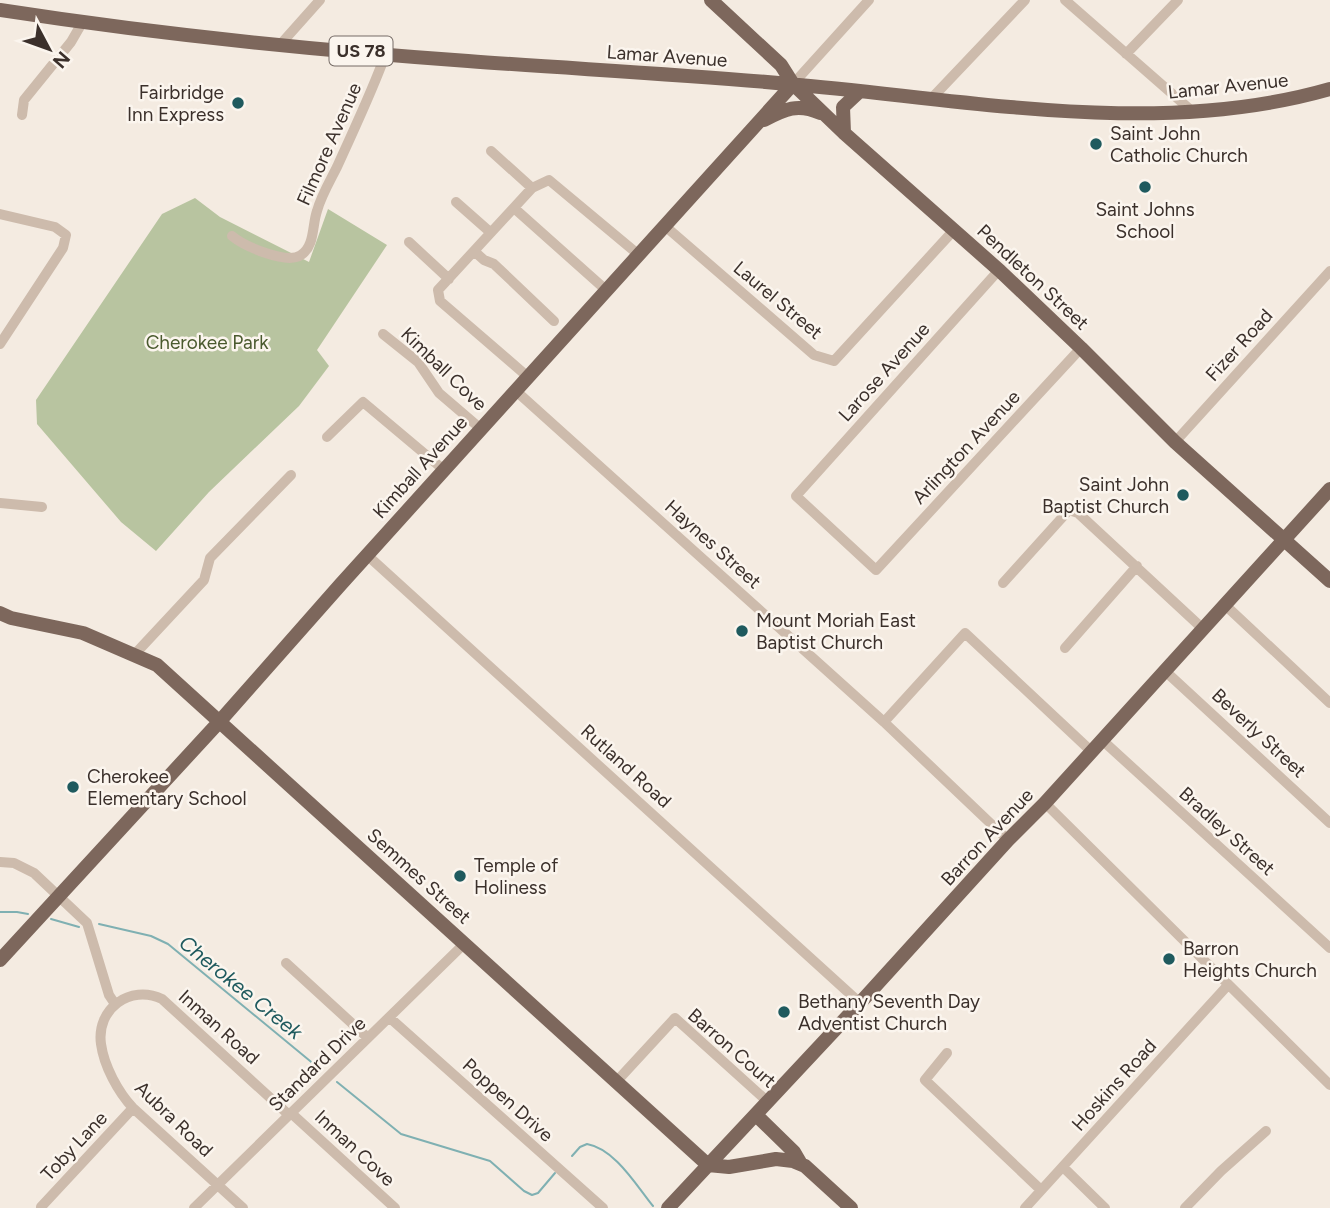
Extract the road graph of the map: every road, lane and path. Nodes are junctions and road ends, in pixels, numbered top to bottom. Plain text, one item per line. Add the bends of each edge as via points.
1 (320, 0) edge
2 (710, 0) edge
3 (869, 0) edge
4 (1025, 0) edge
5 (1065, 0) edge
6 (1178, 0) edge
7 (0, 10) edge
8 (82, 23) junction
9 (279, 46) junction
10 (386, 53) junction
11 (1126, 54) junction
12 (793, 84) junction
13 (1330, 89) edge
14 (859, 92) junction
15 (931, 99) junction
16 (1193, 112) junction
17 (22, 115) dead end
18 (828, 117) junction
19 (757, 124) junction
20 (844, 133) junction
21 (491, 151) dead end
22 (531, 188) junction
23 (456, 202) dead end
24 (514, 208) junction
25 (0, 214) edge
26 (665, 226) junction
27 (954, 230) junction
28 (490, 232) junction
29 (232, 236) dead end
30 (409, 242) dead end
31 (474, 251) junction
32 (639, 255) junction
33 (999, 271) junction
34 (1330, 271) edge
35 (449, 279) junction
36 (606, 290) junction
37 (554, 321) dead end
38 (383, 334) dead end
39 (0, 344) edge
40 (1081, 348) junction
41 (528, 377) junction
42 (516, 391) junction
43 (481, 429) junction
44 (327, 437) dead end
45 (1175, 442) junction
46 (444, 470) junction
47 (291, 475) dead end
48 (1330, 489) edge
49 (0, 503) edge
50 (43, 507) dead end
51 (1283, 539) junction
52 (367, 555) junction
53 (1137, 566) junction
54 (876, 570) joint
55 (1330, 581) edge
56 (1003, 583) dead end
57 (1224, 604) junction
58 (0, 613) edge
59 (1202, 628) junction
60 (1065, 648) dead end
61 (135, 654) junction
62 (1164, 670) junction
63 (1330, 703) edge
64 (220, 721) junction
65 (884, 722) junction
66 (1096, 745) junction
67 (1045, 803) junction
68 (1330, 823) edge
69 (1008, 840) junction
70 (0, 862) edge
71 (58, 896) junction
72 (464, 944) junction
73 (1330, 948) edge
74 (0, 960) edge
75 (286, 963) dead end
76 (1228, 985) junction
77 (860, 1003) junction
78 (115, 1004) junction
79 (390, 1018) junction
80 (368, 1038) junction
81 (947, 1053) dead end
82 (617, 1083) junction
83 (1330, 1085) edge
84 (768, 1102) junction
85 (133, 1108) junction
86 (290, 1114) junction
87 (756, 1115) junction
88 (1266, 1131) dead end
89 (801, 1164) junction
90 (708, 1165) junction
91 (1063, 1167) junction
92 (218, 1185) junction
93 (1041, 1190) junction
94 (41, 1207) edge
95 (194, 1208) edge
96 (243, 1208) edge
97 (395, 1208) edge
98 (603, 1208) edge
99 (668, 1208) edge
100 (850, 1208) edge
101 (1025, 1208) edge
102 (1105, 1208) edge
103 (1185, 1208) edge

1 - 9 street
2 - 12 main road, Pendleton Street via 781,65
3 - 12 street, Kimball Avenue
4 - 15 street
5 - 11 street
6 - 11 street
7 - 8 main road, Lamar Avenue / US 78
8 - 9 main road, Lamar Avenue / US 78
8 - 17 street via 24,100
9 - 10 main road, Lamar Avenue / US 78
10 - 12 main road, Lamar Avenue / US 78
10 - 29 street, Filmore Avenue via 317,210 306,251 294,259 285,258
11 - 16 street
12 - 14 main road, Lamar Avenue / US 78
12 - 18 main road, Pendleton Street
12 - 19 main road, Kimball Avenue
13 - 16 main road, Lamar Avenue / US 78 via 1263,104
14 - 15 main road, Lamar Avenue / US 78
14 - 20 main road via 843,107
15 - 16 main road, Lamar Avenue / US 78 via 1101,112
18 - 19 main road via 800,106
18 - 20 main road, Pendleton Street
19 - 26 main road, Kimball Avenue
20 - 27 main road, Pendleton Street
21 - 22 street
22 - 24 street
22 - 32 street via 549,180
23 - 28 street
24 - 28 street
24 - 36 street
25 - 39 street via 55,227 66,235 63,248
26 - 27 street, Laurel Street via 814,355 834,361
26 - 32 main road, Kimball Avenue
27 - 33 main road, Pendleton Street
28 - 31 street
30 - 35 street
31 - 35 street
31 - 37 street
32 - 36 main road, Kimball Avenue
33 - 40 main road, Pendleton Street
33 - 54 street, Larose Avenue via 796,496
34 - 45 street, Fizer Road
35 - 41 street via 439,290 440,301
36 - 41 main road, Kimball Avenue
38 - 43 street, Kimball Cove via 418,362 439,393
40 - 45 main road, Pendleton Street
40 - 54 street, Arlington Avenue
41 - 42 main road, Kimball Avenue
42 - 43 main road, Kimball Avenue
42 - 65 street, Haynes Street
43 - 46 main road, Kimball Avenue
44 - 46 street via 363,402
45 - 51 main road, Pendleton Street
46 - 52 main road, Kimball Avenue
47 - 61 street via 210,558 204,580
48 - 51 main road, Barron Avenue
49 - 50 street
51 - 55 main road, Pendleton Street
51 - 57 main road, Barron Avenue
52 - 64 main road, Kimball Avenue
52 - 77 street, Rutland Road
53 - 56 street via 1069,510
53 - 59 street
53 - 60 street
57 - 59 main road, Barron Avenue
57 - 63 street
58 - 61 main road, Semmes Street via 83,633
59 - 62 main road, Barron Avenue
61 - 64 main road, Semmes Street via 166,672
62 - 66 main road, Barron Avenue
62 - 68 street, Beverly Street
64 - 71 main road, Kimball Avenue
64 - 72 main road, Semmes Street
65 - 66 street, Bradley Street via 965,633
65 - 69 street, Haynes Street
66 - 67 main road, Barron Avenue
66 - 73 street, Bradley Street
67 - 69 main road, Barron Avenue
67 - 76 street
69 - 77 main road, Barron Avenue
70 - 71 street via 34,873
71 - 74 main road, Kimball Avenue
71 - 78 street via 87,923 108,995
72 - 79 street, Standard Drive
72 - 82 main road, Semmes Street
75 - 80 street
76 - 83 street
76 - 91 street, Hoskins Road
77 - 84 main road, Barron Avenue
78 - 85 street, Aubra Road via 101,1043 117,1085
78 - 86 street, Inman Road via 130,995 162,999
79 - 80 street, Standard Drive
79 - 98 street, Poppen Drive
80 - 86 street, Standard Drive
81 - 93 street via 925,1080
82 - 84 street, Barron Court via 675,1018
82 - 90 main road, Semmes Street
84 - 87 main road, Barron Avenue
85 - 92 street, Aubra Road
85 - 94 street, Toby Lane
86 - 92 street, Standard Drive
86 - 97 street, Inman Cove
87 - 89 main road
87 - 90 main road, Barron Avenue
88 - 103 street
89 - 90 main road via 776,1159 729,1167
89 - 100 main road
90 - 99 main road, Barron Avenue
91 - 93 street, Hoskins Road
91 - 102 street
92 - 95 street, Standard Drive
92 - 96 street, Aubra Road
93 - 101 street, Hoskins Road

